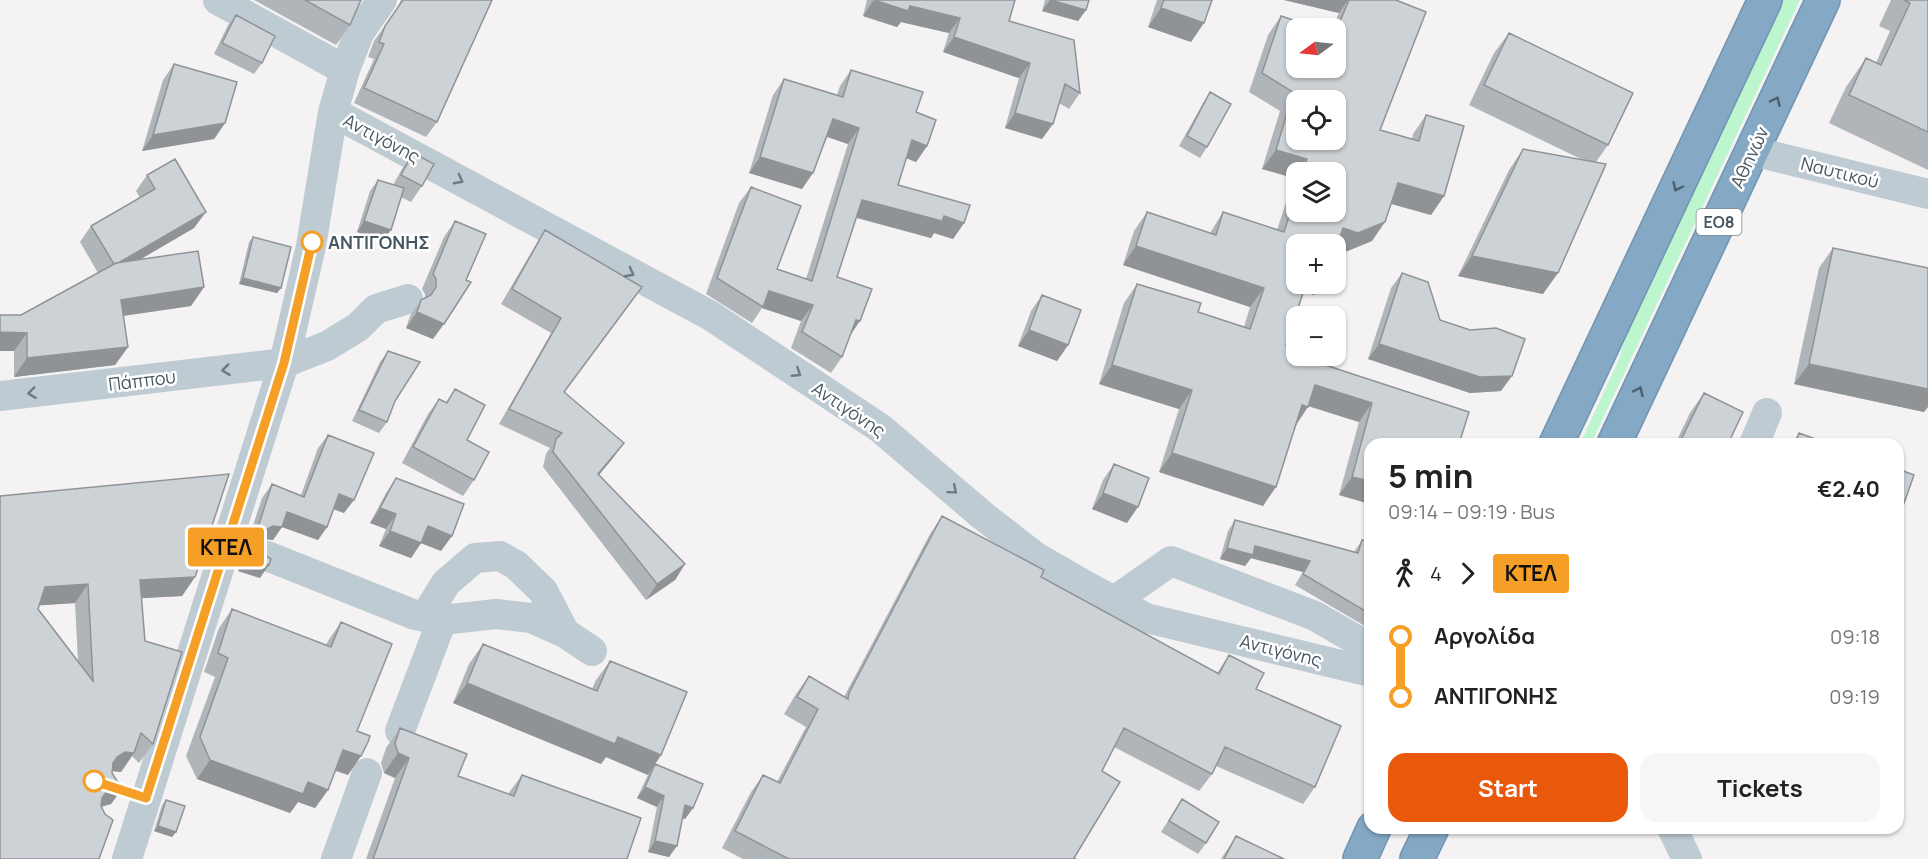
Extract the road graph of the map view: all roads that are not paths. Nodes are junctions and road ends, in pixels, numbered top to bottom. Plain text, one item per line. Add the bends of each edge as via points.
1 (218, 0) edge
2 (382, 0) edge
3 (1765, 0) edge
4 (1823, 0) edge
5 (345, 70) junction
6 (333, 112) junction
7 (1752, 151) junction
8 (1928, 194) edge
9 (408, 299) dead end
10 (284, 363) junction
11 (0, 396) edge
12 (1767, 412) dead end
13 (1559, 438) edge
14 (1617, 438) edge
15 (1756, 438) edge
16 (247, 547) junction
17 (1114, 601) junction
18 (434, 618) junction
19 (566, 633) junction
20 (1364, 644) edge
21 (592, 651) dead end
22 (1364, 671) edge
23 (400, 731) edge
24 (367, 772) dead end
25 (116, 788) edge
26 (146, 798) junction
27 (105, 822) edge
28 (1371, 834) edge
29 (1429, 834) edge
30 (1675, 834) edge
31 (131, 846) edge
32 (336, 859) edge
33 (1360, 859) edge
34 (1417, 859) edge
35 (1687, 859) edge

1 - 5 street
2 - 5 street via 358,33
3 -> 13 highway, ΕΟ8
7 -> 4 highway, Αθηνών / ΕΟ8
5 - 6 street
6 - 10 street via 311,246
6 -> 17 street, Αντιγόνης via 711,316 880,428 1036,557
7 - 8 street, Ναυτικού
14 -> 7 highway, Αθηνών / ΕΟ8
9 - 10 street, Πάππου via 376,309 358,327 327,346
10 -> 11 street, Πάππου
10 - 16 street
12 - 15 street
16 - 18 street via 414,615
16 - 26 street
17 - 20 street via 1171,561 1316,616
17 - 22 street, Αντιγόνης via 1146,618
18 - 19 street via 496,614 531,618
18 - 19 street via 446,582 475,558 500,556 516,565 543,591
18 - 23 street
19 - 21 street
24 - 32 street
25 - 26 street
26 - 31 street
27 - 31 street
28 - 33 highway
29 - 34 highway
30 - 35 street

